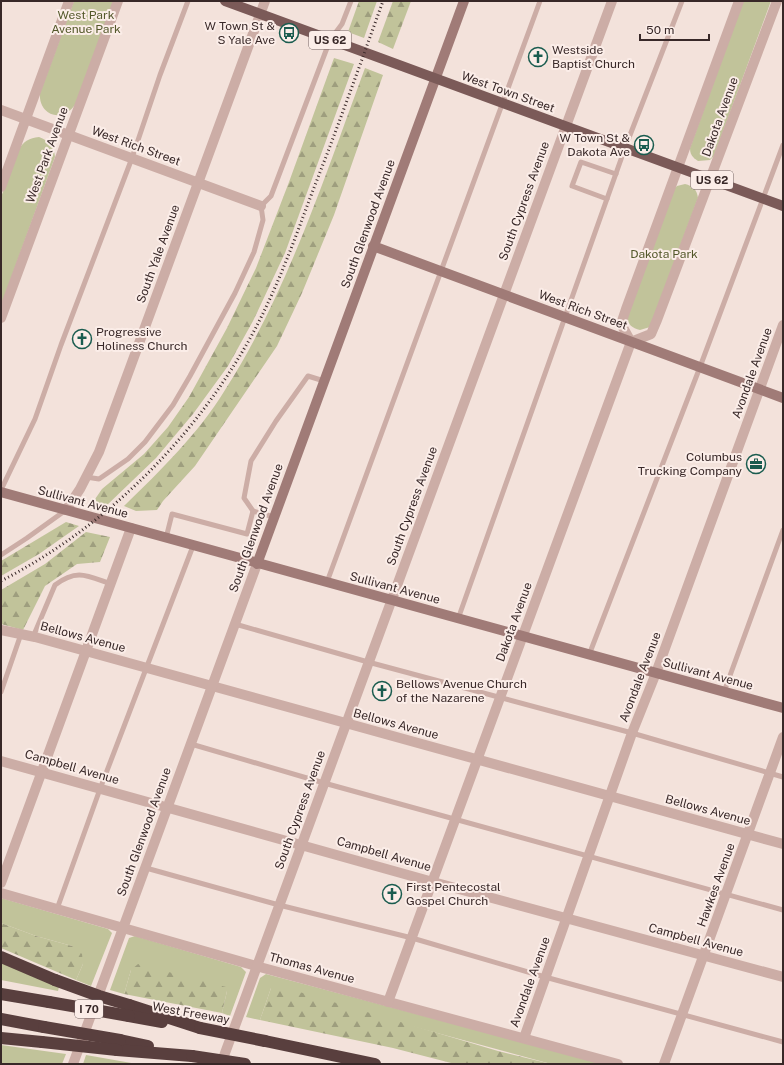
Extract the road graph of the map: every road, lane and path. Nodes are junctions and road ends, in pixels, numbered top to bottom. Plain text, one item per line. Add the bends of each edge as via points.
1 (69, 1) edge
2 (118, 1) edge
3 (188, 1) edge
4 (224, 1) edge
5 (265, 1) edge
6 (351, 1) edge
7 (464, 1) edge
8 (540, 1) edge
9 (612, 1) edge
10 (682, 1) edge
11 (739, 1) edge
12 (777, 1) edge
13 (260, 15) junction
14 (330, 40) junction
15 (435, 79) junction
16 (502, 104) junction
17 (1, 110) edge
18 (26, 119) junction
19 (565, 127) junction
20 (68, 135) junction
21 (783, 145) edge
22 (625, 148) junction
23 (132, 158) junction
24 (678, 168) junction
25 (616, 174) junction
26 (711, 180) junction
27 (198, 182) junction
28 (1, 187) edge
29 (763, 198) junction
30 (607, 199) junction
31 (261, 206) junction
32 (783, 206) edge
33 (373, 246) junction
34 (442, 272) junction
35 (504, 295) junction
36 (1, 318) edge
37 (566, 318) junction
38 (783, 325) edge
39 (631, 342) junction
40 (700, 367) junction
41 (324, 381) junction
42 (759, 389) junction
43 (783, 398) edge
44 (86, 477) junction
45 (1, 491) edge
46 (66, 510) junction
47 (253, 511) junction
48 (274, 517) junction
49 (131, 528) junction
50 (783, 530) edge
51 (166, 538) junction
52 (193, 546) junction
53 (1, 555) edge
54 (257, 564) junction
55 (327, 583) junction
56 (110, 584) junction
57 (391, 600) junction
58 (458, 619) junction
59 (235, 624) junction
60 (1, 630) edge
61 (21, 634) junction
62 (523, 636) junction
63 (33, 637) junction
64 (86, 652) junction
65 (589, 655) junction
66 (368, 662) junction
67 (147, 668) junction
68 (656, 673) junction
69 (212, 686) junction
70 (1, 692) edge
71 (724, 692) junction
72 (500, 698) junction
73 (783, 708) edge
74 (346, 723) junction
75 (632, 733) junction
76 (783, 737) edge
77 (191, 744) junction
78 (477, 760) junction
79 (1, 761) edge
80 (41, 772) junction
81 (770, 774) junction
82 (783, 777) edge
83 (324, 783) junction
84 (100, 789) junction
85 (610, 796) junction
86 (167, 808) junction
87 (456, 818) junction
88 (748, 834) junction
89 (301, 844) junction
90 (783, 844) edge
91 (588, 856) junction
92 (146, 868) junction
93 (433, 882) junction
94 (1, 883) edge
95 (1, 893) edge
96 (726, 893) junction
97 (279, 905) junction
98 (57, 909) junction
99 (783, 910) edge
100 (567, 919) junction
101 (123, 928) junction
102 (412, 938) junction
103 (704, 956) junction
104 (1, 957) edge
105 (256, 966) junction
106 (545, 977) junction
107 (783, 977) edge
108 (1, 994) edge
109 (388, 1002) junction
110 (129, 1011) junction
111 (682, 1014) junction
112 (1, 1019) edge
113 (1, 1038) edge
114 (524, 1038) junction
115 (783, 1042) edge
116 (119, 1045) junction
117 (73, 1064) edge
118 (220, 1064) edge
119 (245, 1064) edge
120 (375, 1064) edge
121 (618, 1064) edge
122 (664, 1064) edge

1 - 18 street
2 - 20 street, West Park Avenue
3 - 23 lane
4 - 13 main road, West Town Street / US 62
5 - 13 street, South Yale Avenue
6 - 14 lane via 342,24
7 - 15 street, South Glenwood Avenue
8 - 16 lane
9 - 19 street, South Cypress Avenue
10 - 22 lane
11 - 24 street, Dakota Avenue
12 - 26 street, Dakota Avenue
13 - 14 main road, West Town Street / US 62
13 - 27 street, South Yale Avenue
14 - 15 main road, West Town Street / US 62
14 - 31 lane via 271,196
15 - 16 main road, West Town Street / US 62
15 - 33 street, South Glenwood Avenue
16 - 19 main road, West Town Street / US 62
16 - 34 lane
17 - 18 street, West Rich Street
18 - 20 street, West Rich Street
18 - 28 street
19 - 22 main road, West Town Street / US 62
19 - 35 street, South Cypress Avenue
20 - 23 street, West Rich Street
20 - 36 street, West Park Avenue
21 - 29 lane
22 - 24 main road, West Town Street / US 62
22 - 25 lane
23 - 27 street, West Rich Street
23 - 45 lane via 35,419
24 - 26 main road, West Town Street / US 62
24 - 39 street, Dakota Avenue via 621,324
25 - 30 lane
25 - 30 lane via 581,162 572,186
26 - 29 main road, West Town Street / US 62
26 - 39 street, Dakota Avenue via 651,334
27 - 31 street, West Rich Street
27 - 44 street, South Yale Avenue via 99,452
29 - 32 main road, West Town Street / US 62
29 - 40 lane
30 - 37 lane
31 - 44 lane via 264,220 254,252 235,293 173,405 145,442 128,459 99,479
33 - 34 street, West Rich Street
33 - 41 street, South Glenwood Avenue
34 - 35 street, West Rich Street
34 - 55 lane
35 - 37 street, West Rich Street
35 - 57 street, South Cypress Avenue
37 - 39 street, West Rich Street
37 - 58 lane
38 - 42 street, Avondale Avenue
39 - 40 street, West Rich Street
39 - 62 street, Dakota Avenue
40 - 42 street, West Rich Street
40 - 65 lane
41 - 47 lane via 308,376 251,461 244,498
41 - 48 street, South Glenwood Avenue
42 - 43 street, West Rich Street
42 - 68 street, Avondale Avenue
44 - 46 street, South Yale Avenue
45 - 46 street, Sullivant Avenue
46 - 49 street, Sullivant Avenue
46 - 53 lane
47 - 48 lane
47 - 51 lane via 247,534 172,514
48 - 54 street, South Glenwood Avenue
49 - 51 street, Sullivant Avenue
49 - 56 street
50 - 71 lane
51 - 52 street, Sullivant Avenue
52 - 54 street, Sullivant Avenue
52 - 67 lane
54 - 55 street, Sullivant Avenue
54 - 59 street, South Glenwood Avenue
55 - 57 street, Sullivant Avenue
56 - 63 lane via 84,575 62,579 55,585
56 - 64 street
57 - 58 street, Sullivant Avenue
57 - 66 street, South Cypress Avenue
58 - 62 street, Sullivant Avenue
59 - 66 lane
59 - 69 street, South Glenwood Avenue
60 - 61 street, Bellows Avenue
61 - 63 street, Bellows Avenue
61 - 70 lane
62 - 65 street, Sullivant Avenue
62 - 72 street, Dakota Avenue
63 - 64 street, Bellows Avenue
64 - 67 street, Bellows Avenue
64 - 80 street
65 - 68 street, Sullivant Avenue
66 - 72 lane
66 - 74 street, South Cypress Avenue
67 - 69 street, Bellows Avenue
67 - 84 lane
68 - 71 street, Sullivant Avenue
68 - 75 street, Avondale Avenue
69 - 74 street, Bellows Avenue
69 - 77 street, South Glenwood Avenue
71 - 73 street, Sullivant Avenue
72 - 75 lane
72 - 78 street, Dakota Avenue
74 - 78 street, Bellows Avenue
74 - 83 street, South Cypress Avenue
75 - 81 lane
75 - 85 street, Avondale Avenue
76 - 81 street, Hawkes Avenue
77 - 83 lane
77 - 86 street, South Glenwood Avenue
78 - 85 street, Bellows Avenue
78 - 87 street, Dakota Avenue
79 - 80 street, Campbell Avenue
80 - 84 street, Campbell Avenue
80 - 94 street
81 - 82 lane
81 - 88 street, Hawkes Avenue
83 - 87 lane
83 - 89 street, South Cypress Avenue
84 - 86 street, Campbell Avenue
84 - 98 lane
85 - 88 street, Bellows Avenue
85 - 91 street, Avondale Avenue
86 - 89 street, Campbell Avenue
86 - 92 street, South Glenwood Avenue
87 - 91 lane
87 - 93 street, Dakota Avenue
88 - 90 street, Bellows Avenue
88 - 96 street, Hawkes Avenue
89 - 93 street, Campbell Avenue
89 - 97 street, South Cypress Avenue
91 - 96 lane
91 - 100 street, Avondale Avenue
92 - 97 lane
92 - 101 street, South Glenwood Avenue
93 - 100 street, Campbell Avenue
93 - 102 street, Dakota Avenue
95 - 98 street, Thomas Avenue
96 - 99 lane
96 - 103 street, Hawkes Avenue
97 - 102 lane
97 - 105 street, South Cypress Avenue
98 - 101 street, Thomas Avenue
100 - 103 street, Campbell Avenue
100 - 106 street, Avondale Avenue
101 - 105 street, Thomas Avenue
101 - 117 street, South Glenwood Avenue
102 - 106 lane
102 - 109 street, Dakota Avenue
103 - 107 street, Campbell Avenue
103 - 111 street, Hawkes Avenue
104 - 110 highway, bridge via 99,996
105 - 109 street, Thomas Avenue
105 - 118 street, South Cypress Avenue
106 - 111 lane
106 - 114 street, Avondale Avenue
108 - 110 highway, I 70, bridge
109 - 114 street, Thomas Avenue
110 - 120 highway, West Freeway, bridge
111 - 115 lane
111 - 122 street, Hawkes Avenue
112 - 116 highway, I 70, bridge
113 - 116 highway, bridge
114 - 121 street, Thomas Avenue
116 - 119 highway, I 70, bridge

